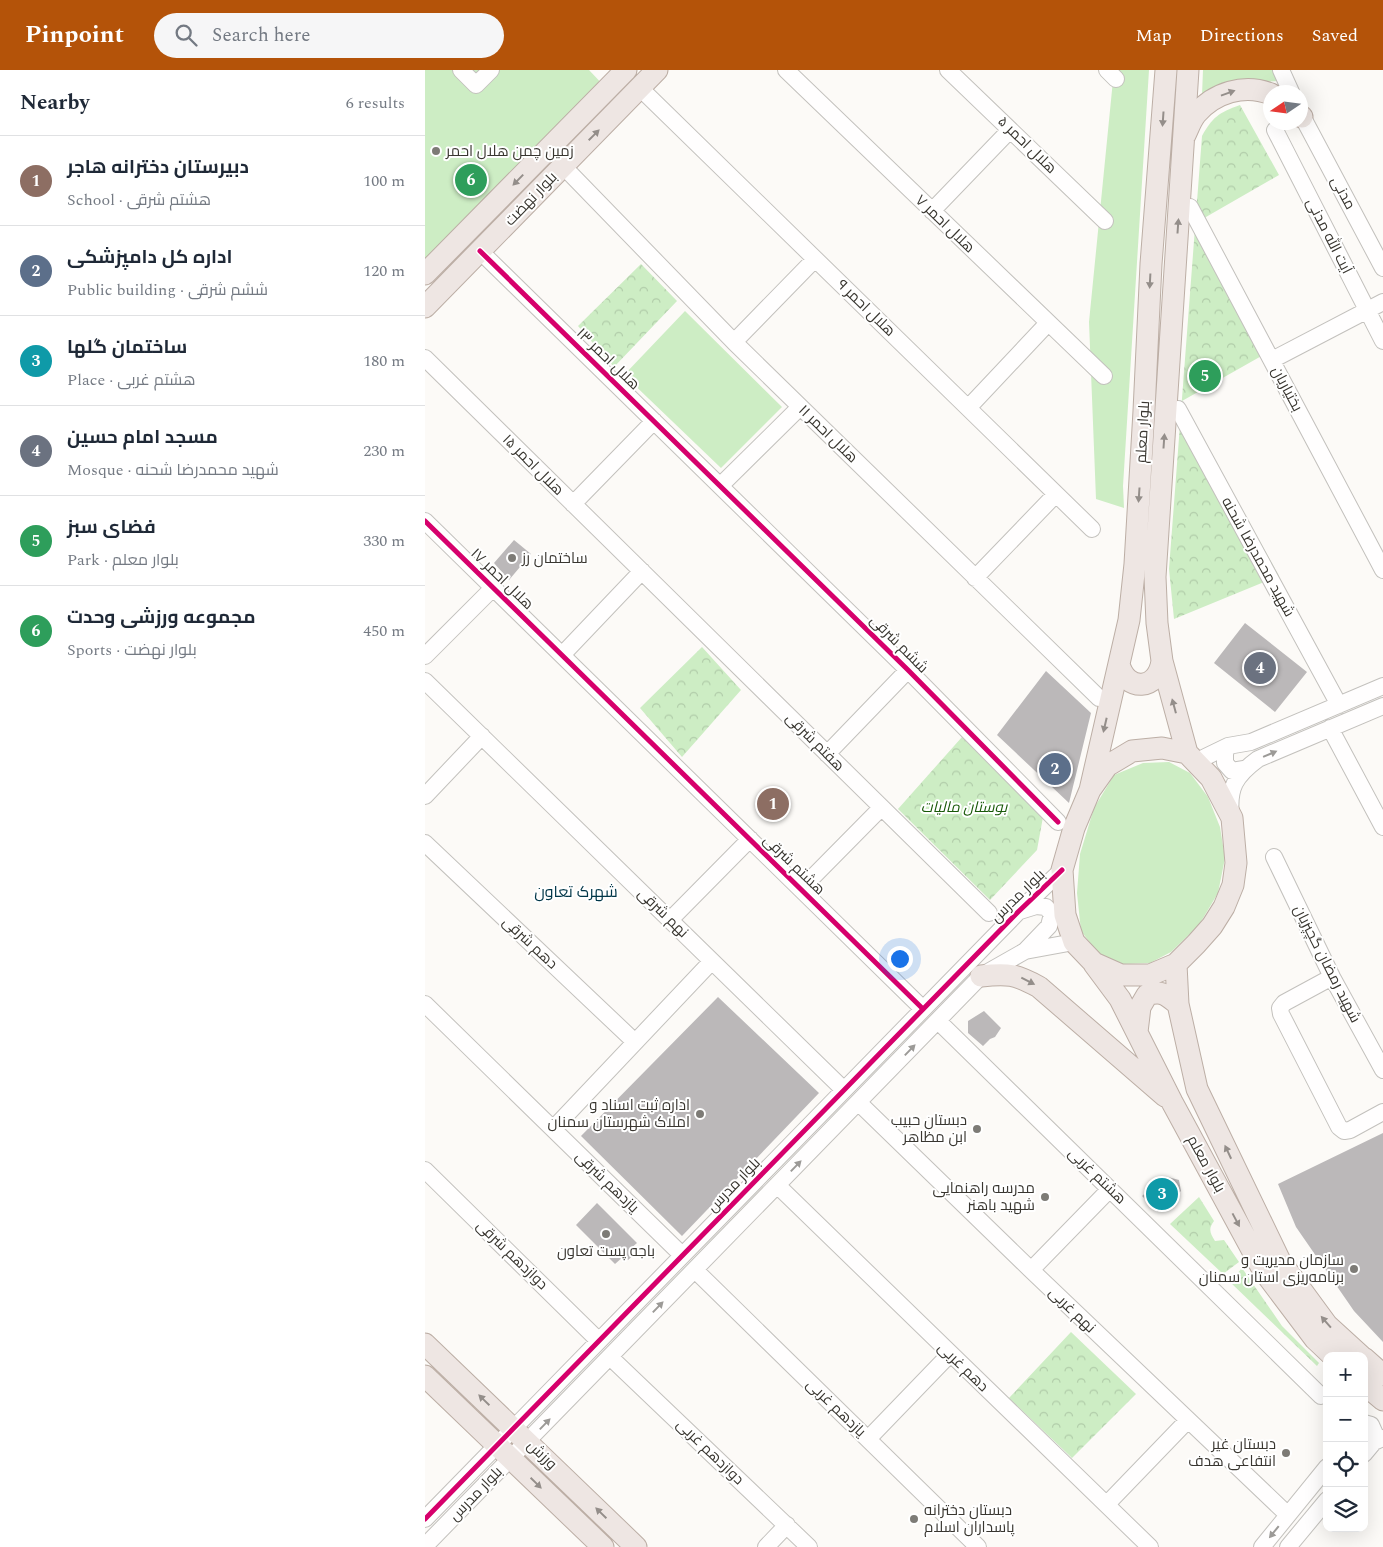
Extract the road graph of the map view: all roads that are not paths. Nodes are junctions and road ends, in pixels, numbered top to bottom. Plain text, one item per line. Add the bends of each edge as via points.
1 (461, 70) edge
2 (491, 70) edge
3 (657, 70) edge
4 (786, 70) edge
5 (949, 70) edge
6 (1166, 70) edge
7 (1188, 70) edge
8 (1281, 70) edge
9 (623, 71) edge
10 (1288, 85) edge
11 (640, 88) junction
12 (1263, 91) edge
13 (1308, 129) edge
14 (1010, 130) junction
15 (1275, 130) dead end
16 (1184, 138) junction
17 (563, 166) junction
18 (1190, 207) dead end
19 (932, 211) junction
20 (1105, 221) dead end
21 (480, 251) junction
22 (815, 259) junction
23 (1383, 268) edge
24 (426, 273) edge
25 (443, 288) junction
26 (1383, 302) edge
27 (425, 307) edge
28 (1367, 310) junction
29 (1048, 323) junction
30 (1383, 341) edge
31 (734, 342) junction
32 (425, 358) edge
33 (1271, 360) junction
34 (1104, 376) dead end
35 (800, 407) junction
36 (968, 408) junction
37 (1177, 409) dead end
38 (654, 422) junction
39 (720, 486) junction
40 (1056, 494) junction
41 (573, 504) junction
42 (425, 521) edge
43 (1092, 529) dead end
44 (1383, 570) edge
45 (642, 571) junction
46 (975, 578) junction
47 (493, 588) junction
48 (562, 655) junction
49 (425, 656) edge
50 (1162, 662) junction
51 (1119, 664) junction
52 (908, 670) junction
53 (425, 681) edge
54 (1383, 686) edge
55 (1099, 698) dead end
56 (1339, 705) junction
57 (1383, 706) edge
58 (1330, 728) junction
59 (481, 736) junction
60 (1228, 746) junction
61 (827, 754) junction
62 (1191, 758) junction
63 (1244, 769) junction
64 (1090, 790) junction
65 (425, 796) edge
66 (881, 808) junction
67 (1232, 818) junction
68 (1058, 822) dead end
69 (1383, 827) edge
70 (750, 839) junction
71 (425, 843) edge
72 (1274, 857) dead end
73 (1062, 870) junction
74 (801, 889) junction
75 (1018, 912) junction
76 (989, 914) dead end
77 (670, 920) junction
78 (1074, 942) junction
79 (1025, 951) junction
80 (712, 961) junction
81 (1094, 964) junction
82 (1176, 964) junction
83 (981, 976) junction
84 (1332, 977) junction
85 (425, 1004) edge
86 (1178, 1004) junction
87 (923, 1009) junction
88 (938, 1020) junction
89 (1137, 1032) junction
90 (635, 1042) junction
91 (1383, 1070) edge
92 (844, 1090) junction
93 (858, 1102) junction
94 (1172, 1102) junction
95 (1383, 1112) edge
96 (553, 1129) junction
97 (425, 1170) edge
98 (777, 1185) junction
99 (1110, 1189) junction
100 (746, 1191) junction
101 (760, 1203) junction
102 (683, 1255) junction
103 (695, 1270) junction
104 (1031, 1270) junction
105 (599, 1341) junction
106 (425, 1344) edge
107 (1329, 1352) edge
108 (1357, 1352) edge
109 (950, 1354) junction
110 (610, 1357) junction
111 (1368, 1362) edge
112 (1383, 1375) edge
113 (425, 1376) edge
114 (1368, 1387) edge
115 (1321, 1396) dead end
116 (1383, 1400) edge
117 (1188, 1420) junction
118 (1368, 1424) edge
119 (520, 1435) junction
120 (868, 1439) junction
121 (1374, 1444) edge
122 (504, 1452) junction
123 (1323, 1472) edge
124 (572, 1485) junction
125 (556, 1503) junction
126 (1107, 1504) junction
127 (1323, 1505) edge
128 (1288, 1515) junction
129 (425, 1519) edge
130 (787, 1525) junction
131 (426, 1546) edge
132 (603, 1547) edge
133 (636, 1547) edge
134 (766, 1547) edge
135 (809, 1547) edge
136 (978, 1547) edge
137 (1150, 1547) edge
138 (1262, 1547) edge
139 (1289, 1547) edge

1 - 2 street via 476,85
3 - 11 main road, بلوار نهضت
4 - 19 street, هلال احمر ۷
5 - 14 street, هلال احمر ۵
6 -> 51 main road, بلوار معلم via 1151,264 1135,564 1129,620
7 - 16 main road, بلوار معلم
8 - 10 street
9 -> 24 main road, بلوار نهضت
17 -> 11 main road, بلوار نهضت
11 - 22 street, هلال احمر ۹
16 -> 12 main road via 1195,115 1213,98 1237,90
13 - 23 street, مدنی
14 - 19 street
14 - 20 street, هلال احمر ۵
15 - 28 street, آیت الله مدنی
50 -> 16 main road, بلوار معلم via 1155,577
17 - 21 main road, بلوار نهضت
17 - 31 street, هلال احمر ۱۱
18 - 33 street, بختیاریان
19 - 29 street, هلال احمر ۷
21 - 25 main road, بلوار نهضت
21 - 38 street, هلال احمر ۱۳
22 - 31 street
22 - 36 street, هلال احمر ۹
24 - 25 main road
25 - 27 main road, بلوار نهضت
26 - 28 street
28 - 30 street, آیت الله مدنی
28 - 33 street
29 - 34 street, هلال احمر ۷
29 - 36 street
31 - 35 street, هلال احمر ۱۱
32 - 41 street, هلال احمر ۱۵
33 - 44 street, بختیاریان
35 - 39 street
35 - 46 street, هلال احمر ۱۱
36 - 40 street, هلال احمر ۹
37 - 56 street, شهید محمدرضا شحنه
38 - 39 street, هلال احمر ۱۳
38 - 41 street
39 - 52 street, ششم شرقی
40 - 43 street, هلال احمر ۹
40 - 46 street
41 - 45 street, هلال احمر ۱۵
42 - 47 street, هلال احمر ۱۷
45 - 48 street
45 - 61 street, هفتم شرقی
46 - 55 street, هلال احمر ۱۱
47 - 48 street, هلال احمر ۱۷
47 - 49 street
48 - 70 street, هشتم شرقی
50 - 51 main road via 1157,677 1142,684 1126,679
62 -> 50 main road, بلوار معلم
51 -> 64 main road, بلوار معلم
52 - 61 street
52 - 68 street, ششم شرقی
53 - 59 street, نهم شرقی
54 - 56 street
56 - 60 street via 1251,742
57 - 58 street
63 -> 58 street via 1258,759
58 - 69 street
59 - 65 street
59 - 77 street, نهم شرقی
60 - 62 street
60 - 63 street via 1225,763 1232,770
61 - 66 street, هفتم شرقی
62 - 64 main road via 1162,748 1132,751 1107,766
62 - 67 main road via 1211,778
63 - 67 street via 1232,792
64 - 73 main road
66 - 74 street
66 - 76 street, هفتم شرقی
67 - 82 main road via 1236,863 1233,885 1212,926
70 - 74 street, هشتم شرقی
70 - 77 street
71 - 90 street, دهم شرقی
72 - 84 street, شهید رمضان گچپزیان
73 - 75 street, بلوار مدرس
73 - 78 main road via 1065,915
74 - 87 street, هشتم شرقی
75 - 79 street via 1036,906 1046,907 1052,914 1049,926
75 - 87 street, بلوار مدرس
77 - 80 street, نهم شرقی
78 - 79 street, بلوار مدرس
78 - 81 main road, بلوار معلم
79 - 83 street, بلوار مدرس
80 - 90 street
80 - 92 street, نهم شرقی
81 - 82 main road via 1121,975 1150,975
81 - 89 main road, بلوار معلم via 1120,999
82 - 86 main road, بلوار معلم
83 - 88 street, بلوار مدرس
83 -> 94 main road via 1001,974 1021,978 1039,987
84 - 91 street, شهید رمضان گچپزیان
84 - 95 street via 1284,1003 1280,1008 1281,1014 1339,1127 1344,1131 1350,1130
85 - 96 street, یازدهم شرقی
86 - 89 main road via 1165,994 1147,995 1140,1007
108 -> 86 main road, بلوار معلم via 1327,1325 1279,1261 1197,1088
87 - 92 street, بلوار مدرس
93 -> 88 street, بلوار مدرس
88 - 99 street, هشتم غربی
89 - 94 main road, بلوار معلم
90 - 96 street
92 - 100 street, بلوار مدرس
98 -> 93 street, بلوار مدرس
93 - 104 street, نهم غربی
94 -> 107 main road, بلوار معلم via 1263,1270 1315,1339
96 - 102 street, یازدهم شرقی
97 - 105 street, دوازدهم شرقی
98 - 101 street, بلوار مدرس
98 - 109 street, دهم غربی
99 - 104 street
99 - 115 street, هشتم غربی
100 - 101 street
100 - 102 street, بلوار مدرس
101 - 103 street, بلوار مدرس
102 - 105 street, بلوار مدرس
110 -> 103 street, بلوار مدرس
103 - 120 street, یازدهم غربی
104 - 117 street, نهم غربی
105 - 119 street, بلوار مدرس
119 -> 106 main road, ورزش
109 - 120 street
109 - 126 street, دهم غربی
119 -> 110 street, بلوار مدرس
110 - 130 street, دوازدهم غربی
111 - 112 main road
113 - 122 main road, ورزش
114 - 116 main road
117 - 126 street
117 - 128 street, نهم غربی
118 - 121 street via 1375,1434
119 - 122 street, بلوار مدرس
119 - 124 main road, ورزش
120 - 136 street, یازدهم غربی
122 -> 125 main road, ورزش
122 - 129 street, بلوار مدرس
122 - 131 street, بلوار مدرس
123 - 128 street
124 - 125 main road
133 -> 124 main road, ورزش
125 - 132 main road, ورزش
126 - 137 street, دهم غربی
127 - 139 street
128 -> 138 street
130 - 134 street
130 - 135 street, دوازدهم غربی

